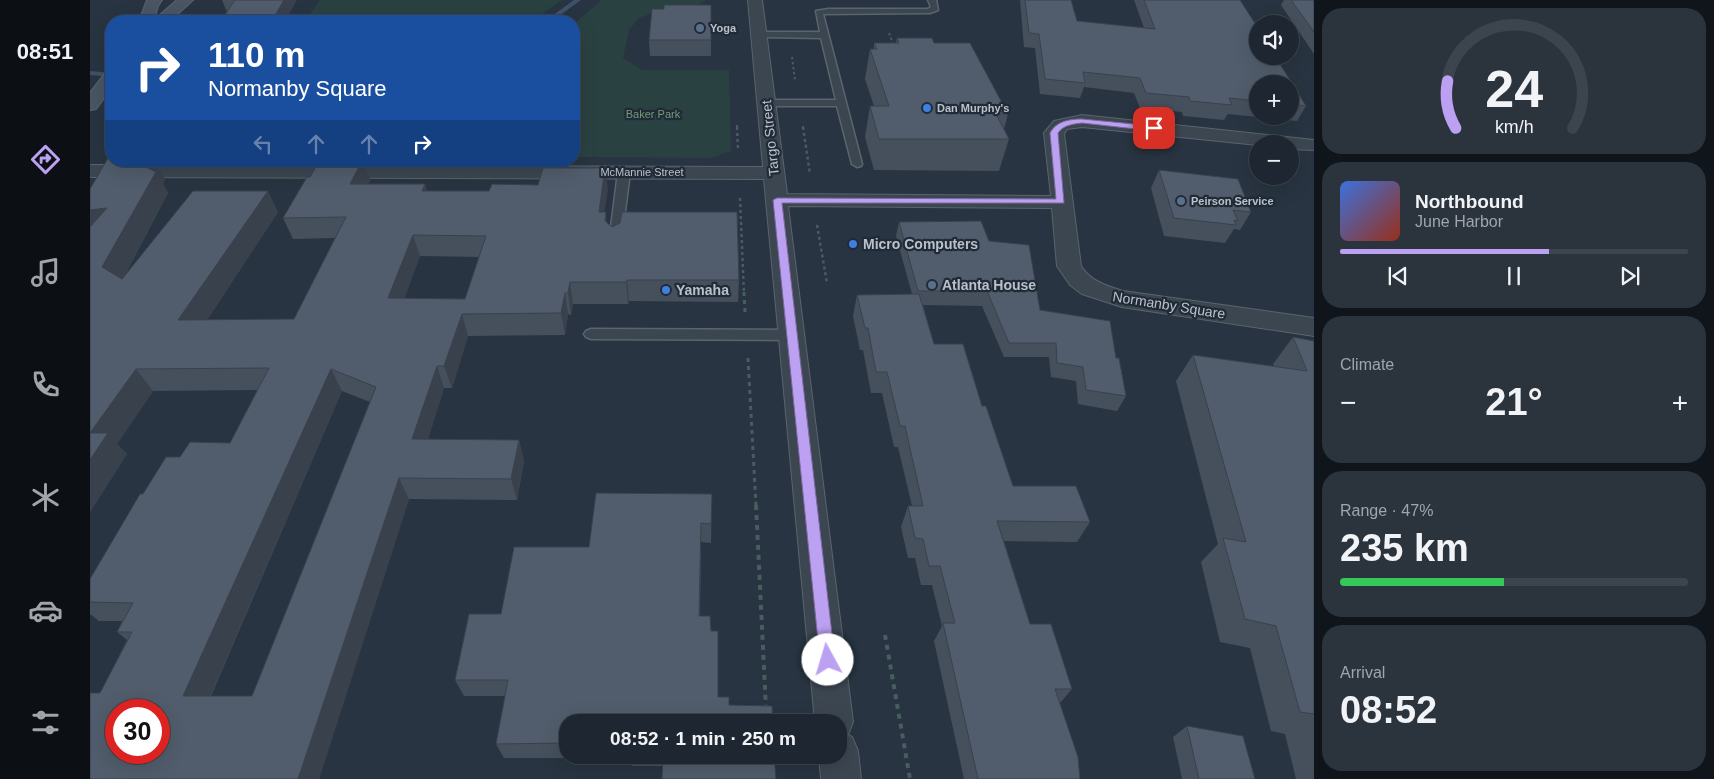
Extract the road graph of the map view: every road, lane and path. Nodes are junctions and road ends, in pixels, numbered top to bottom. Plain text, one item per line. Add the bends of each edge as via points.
1 (155, 0) edge
2 (186, 0) edge
3 (756, 0) edge
4 (932, 0) edge
5 (880, 11) junction
6 (148, 15) edge
7 (168, 15) edge
8 (759, 34) junction
9 (788, 34) junction
10 (824, 35) junction
11 (895, 48) edge
12 (105, 85) edge
13 (93, 100) edge
14 (767, 103) junction
15 (799, 103) junction
16 (841, 103) junction
17 (1309, 145) dead end
18 (857, 164) dead end
19 (90, 171) edge
20 (624, 172) junction
21 (774, 172) junction
22 (740, 197) dead end
23 (777, 200) junction
24 (824, 201) junction
25 (1061, 202) junction
26 (616, 243) edge
27 (827, 284) dead end
28 (1314, 327) edge
29 (591, 334) dead end
30 (746, 335) junction
31 (792, 335) junction
32 (885, 635) dead end
33 (766, 712) edge
34 (833, 714) edge
35 (839, 764) edge
36 (841, 779) edge
37 (910, 779) edge

1 - 6 main road
2 - 7 main road
3 - 8 street, Targo Street
4 - 5 lane via 935,8 930,11
5 - 10 lane via 820,12
5 - 11 path
8 - 9 lane
8 - 14 street, Targo Street
9 - 10 lane
9 - 15 path
10 - 16 lane
12 - 13 main road
14 - 15 lane
14 - 21 street, Targo Street
15 - 16 lane
15 - 24 path via 812,180 822,191
16 - 18 lane
17 - 25 street, Normanby Square via 1096,122 1061,124 1054,133
19 - 20 street, McMannie Street
20 - 21 street, McMannie Street
20 - 26 lane
21 - 23 street, Targo Street
22 - 30 path
23 - 24 street
23 - 31 street, Targo Street
24 - 25 street
24 - 27 path via 825,210 817,222
25 - 28 street, Normanby Square via 1069,266 1073,274 1092,289 1122,299
29 - 30 lane
30 - 31 lane
30 - 33 path
31 - 34 street, Targo Street
32 - 37 path
35 - 36 street

